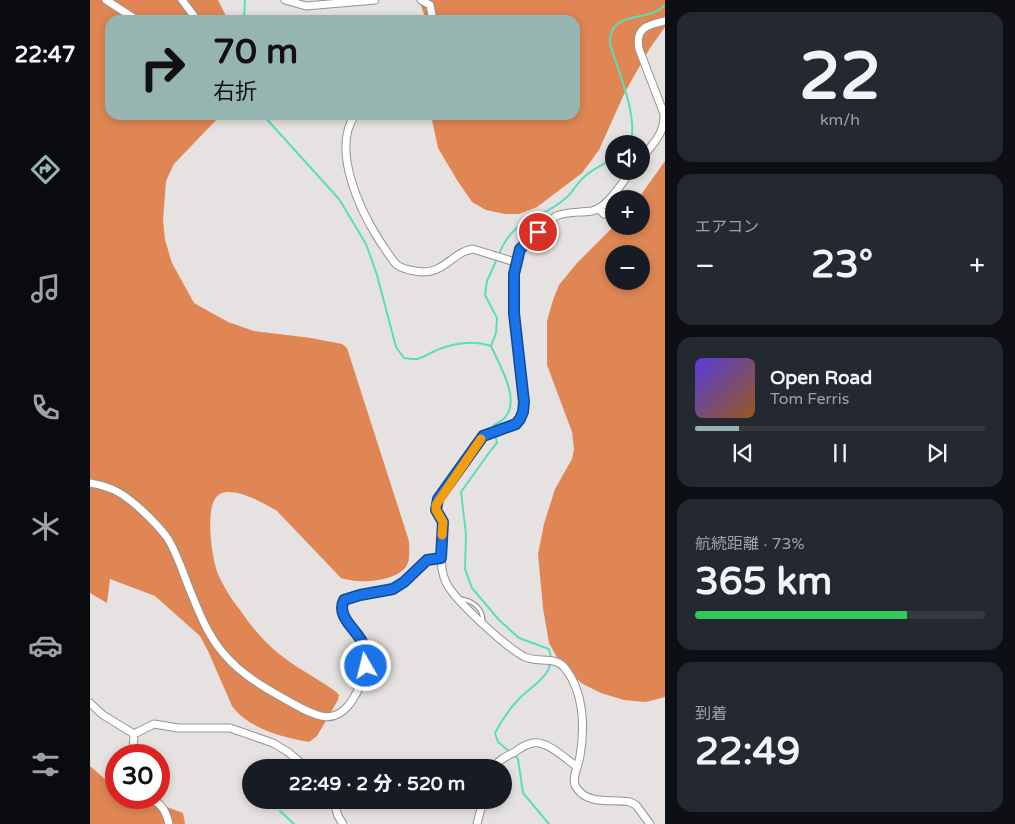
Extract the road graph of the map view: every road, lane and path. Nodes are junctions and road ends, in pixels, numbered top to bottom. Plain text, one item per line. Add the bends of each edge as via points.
1 (106, 0) edge
2 (182, 0) edge
3 (285, 0) edge
4 (375, 0) edge
5 (421, 0) edge
6 (129, 15) edge
7 (193, 15) edge
8 (432, 15) edge
9 (665, 21) edge
10 (351, 120) edge
11 (650, 148) edge
12 (624, 180) edge
13 (516, 262) junction
14 (90, 483) edge
15 (441, 558) junction
16 (90, 703) edge
17 (134, 734) junction
18 (133, 744) edge
19 (296, 759) edge
20 (503, 759) edge
21 (577, 767) junction
22 (164, 809) edge
23 (335, 809) edge
24 (481, 809) edge
25 (169, 824) edge
26 (343, 824) edge
27 (477, 824) edge
28 (650, 824) edge

1 - 6 street
2 - 7 street
3 - 4 street via 306,6
5 - 8 street via 430,5
9 - 11 street via 644,28 637,40 664,114 664,128
10 - 13 street via 346,156 354,191 374,231 398,266 432,271 473,249
12 - 13 street via 602,206 593,211 556,216 525,243
13 - 15 street via 514,313 523,412 516,424 483,436 438,499 436,510 443,522
14 - 15 street via 120,493 166,536 200,614 234,665 268,691 325,717 333,717 349,705 366,666 365,646 342,613 344,600 393,589 427,560
15 - 21 street via 447,585 483,622 524,657 554,661 565,667 574,682 582,714
16 - 17 street
17 - 18 street
17 - 19 street via 154,724 178,728 230,728 273,744
20 - 21 street via 532,743 539,743
21 - 28 street via 575,785 583,794 601,800 630,802
22 - 25 street
23 - 26 street
24 - 27 street

